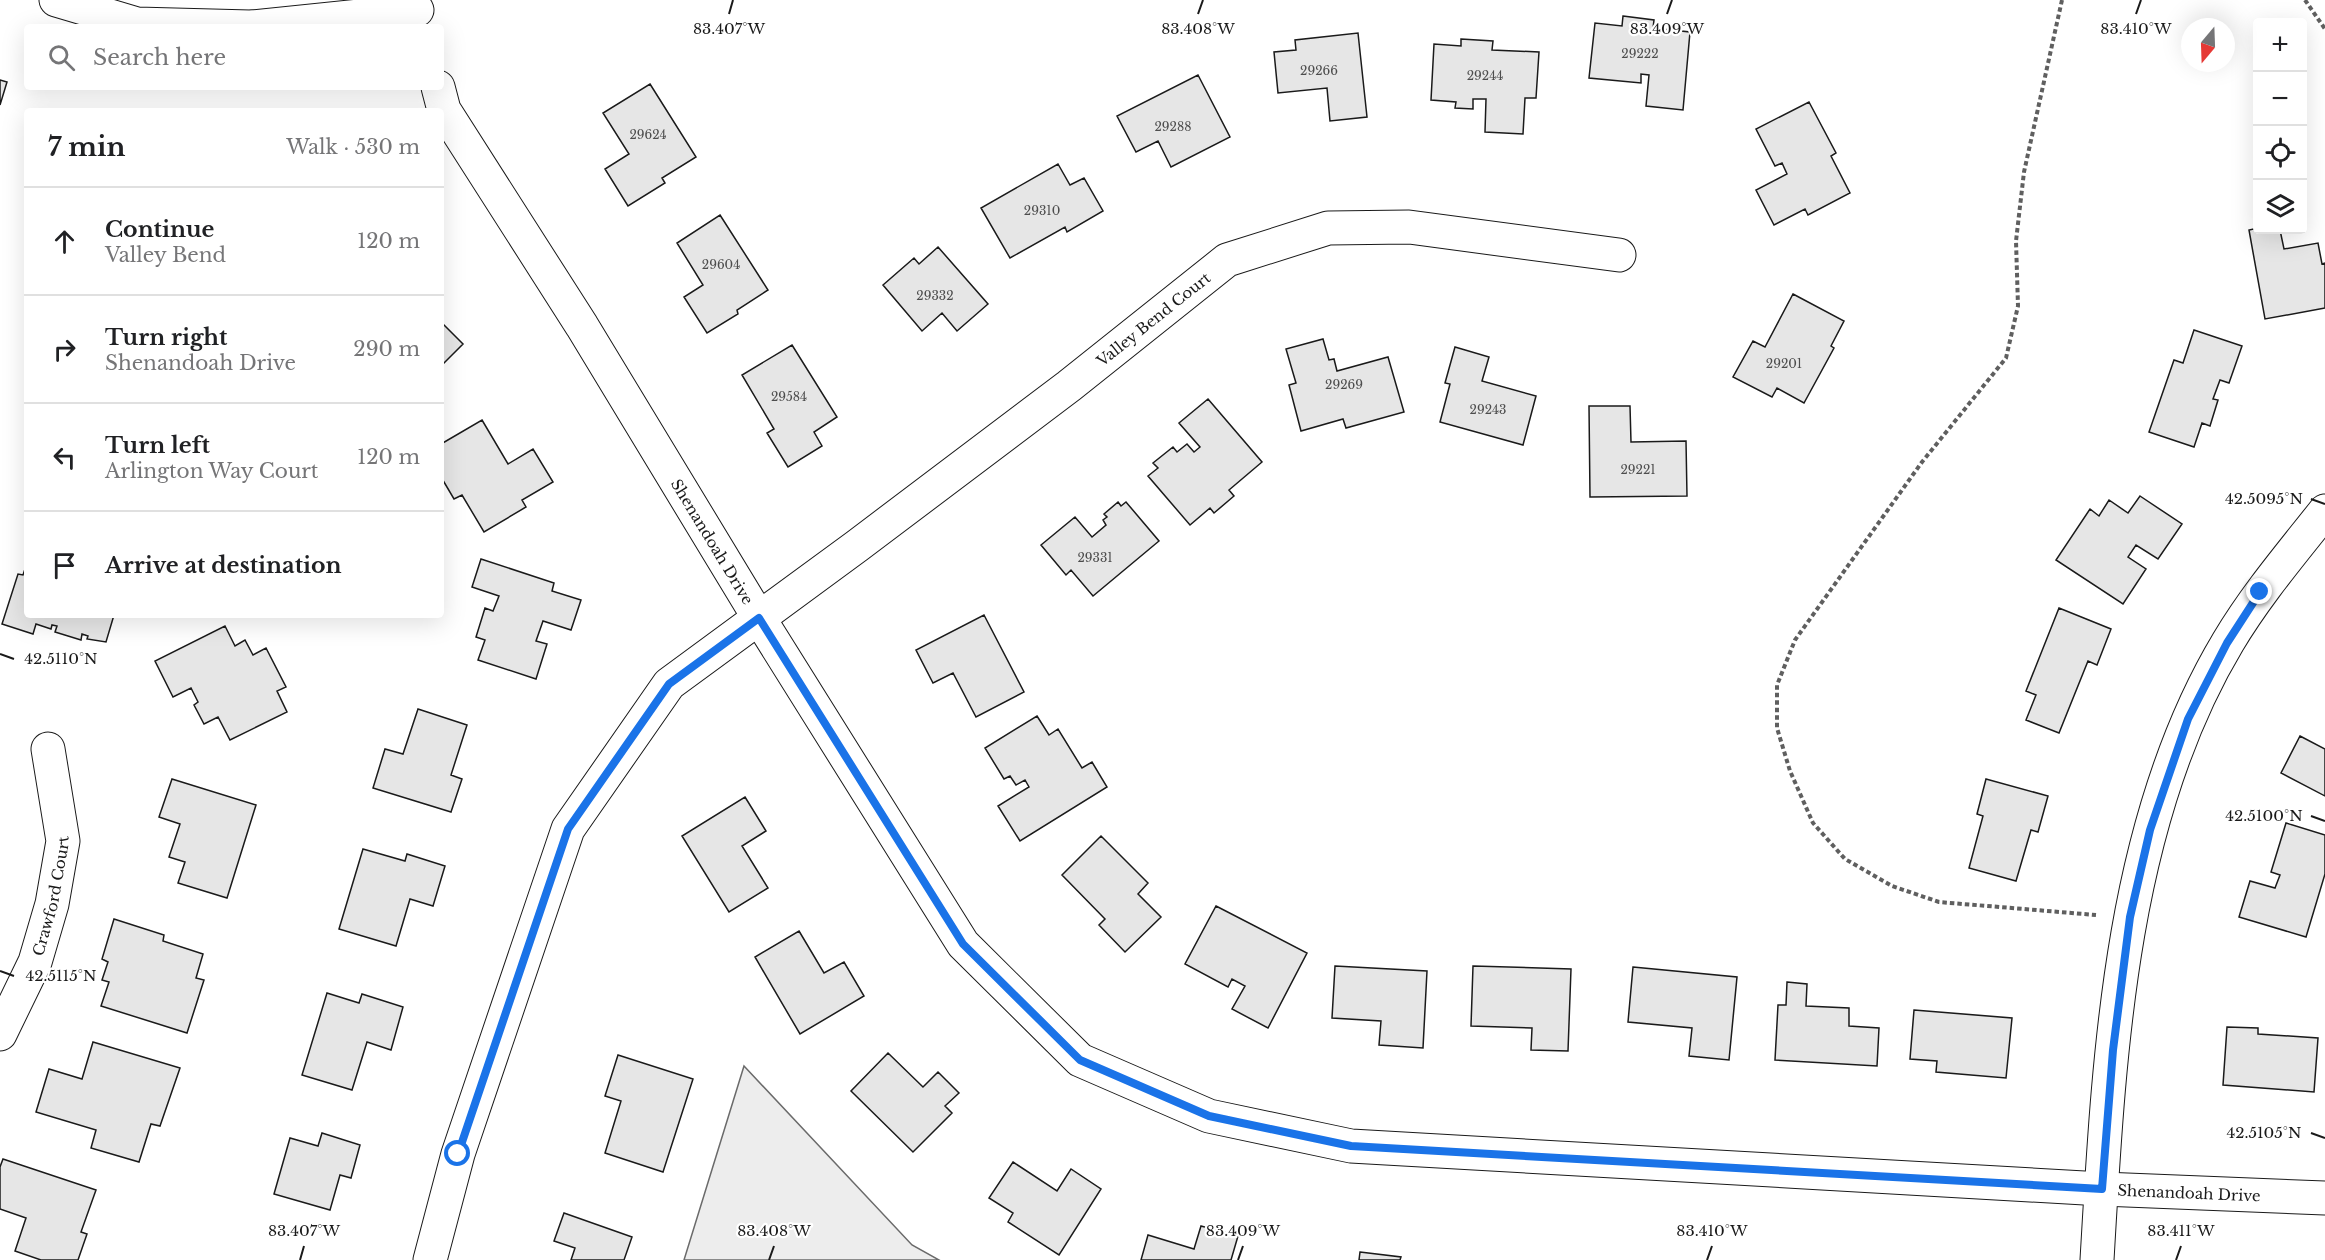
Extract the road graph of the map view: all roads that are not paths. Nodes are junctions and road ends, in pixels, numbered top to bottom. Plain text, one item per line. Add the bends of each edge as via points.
1 (56, 0) edge
2 (419, 12) edge
3 (137, 24) edge
4 (285, 24) edge
5 (439, 90) edge
6 (443, 108) edge
7 (444, 110) edge
8 (1620, 255) dead end
9 (2325, 511) edge
10 (759, 618) junction
11 (48, 749) dead end
12 (0, 1034) edge
13 (2102, 1189) junction
14 (2325, 1198) edge
15 (430, 1260) edge
16 (2097, 1260) edge

1 - 3 street
2 - 4 street
5 - 6 street, Shenandoah Drive
7 - 10 street, Shenandoah Drive via 582,326
8 - 10 street, Valley Bend Court via 1408,227 1328,228 1227,260 1069,386
9 - 13 street via 2260,592 2227,643 2188,719 2150,830 2130,917 2113,1050
10 - 13 street, Shenandoah Drive via 963,944 1080,1060 1209,1116 1351,1146
10 - 15 street, Valley Bend Court via 669,684 568,829 458,1154
11 - 12 street, Crawford Court via 63,841 52,904 35,962
13 - 14 street, Shenandoah Drive
13 - 16 street

